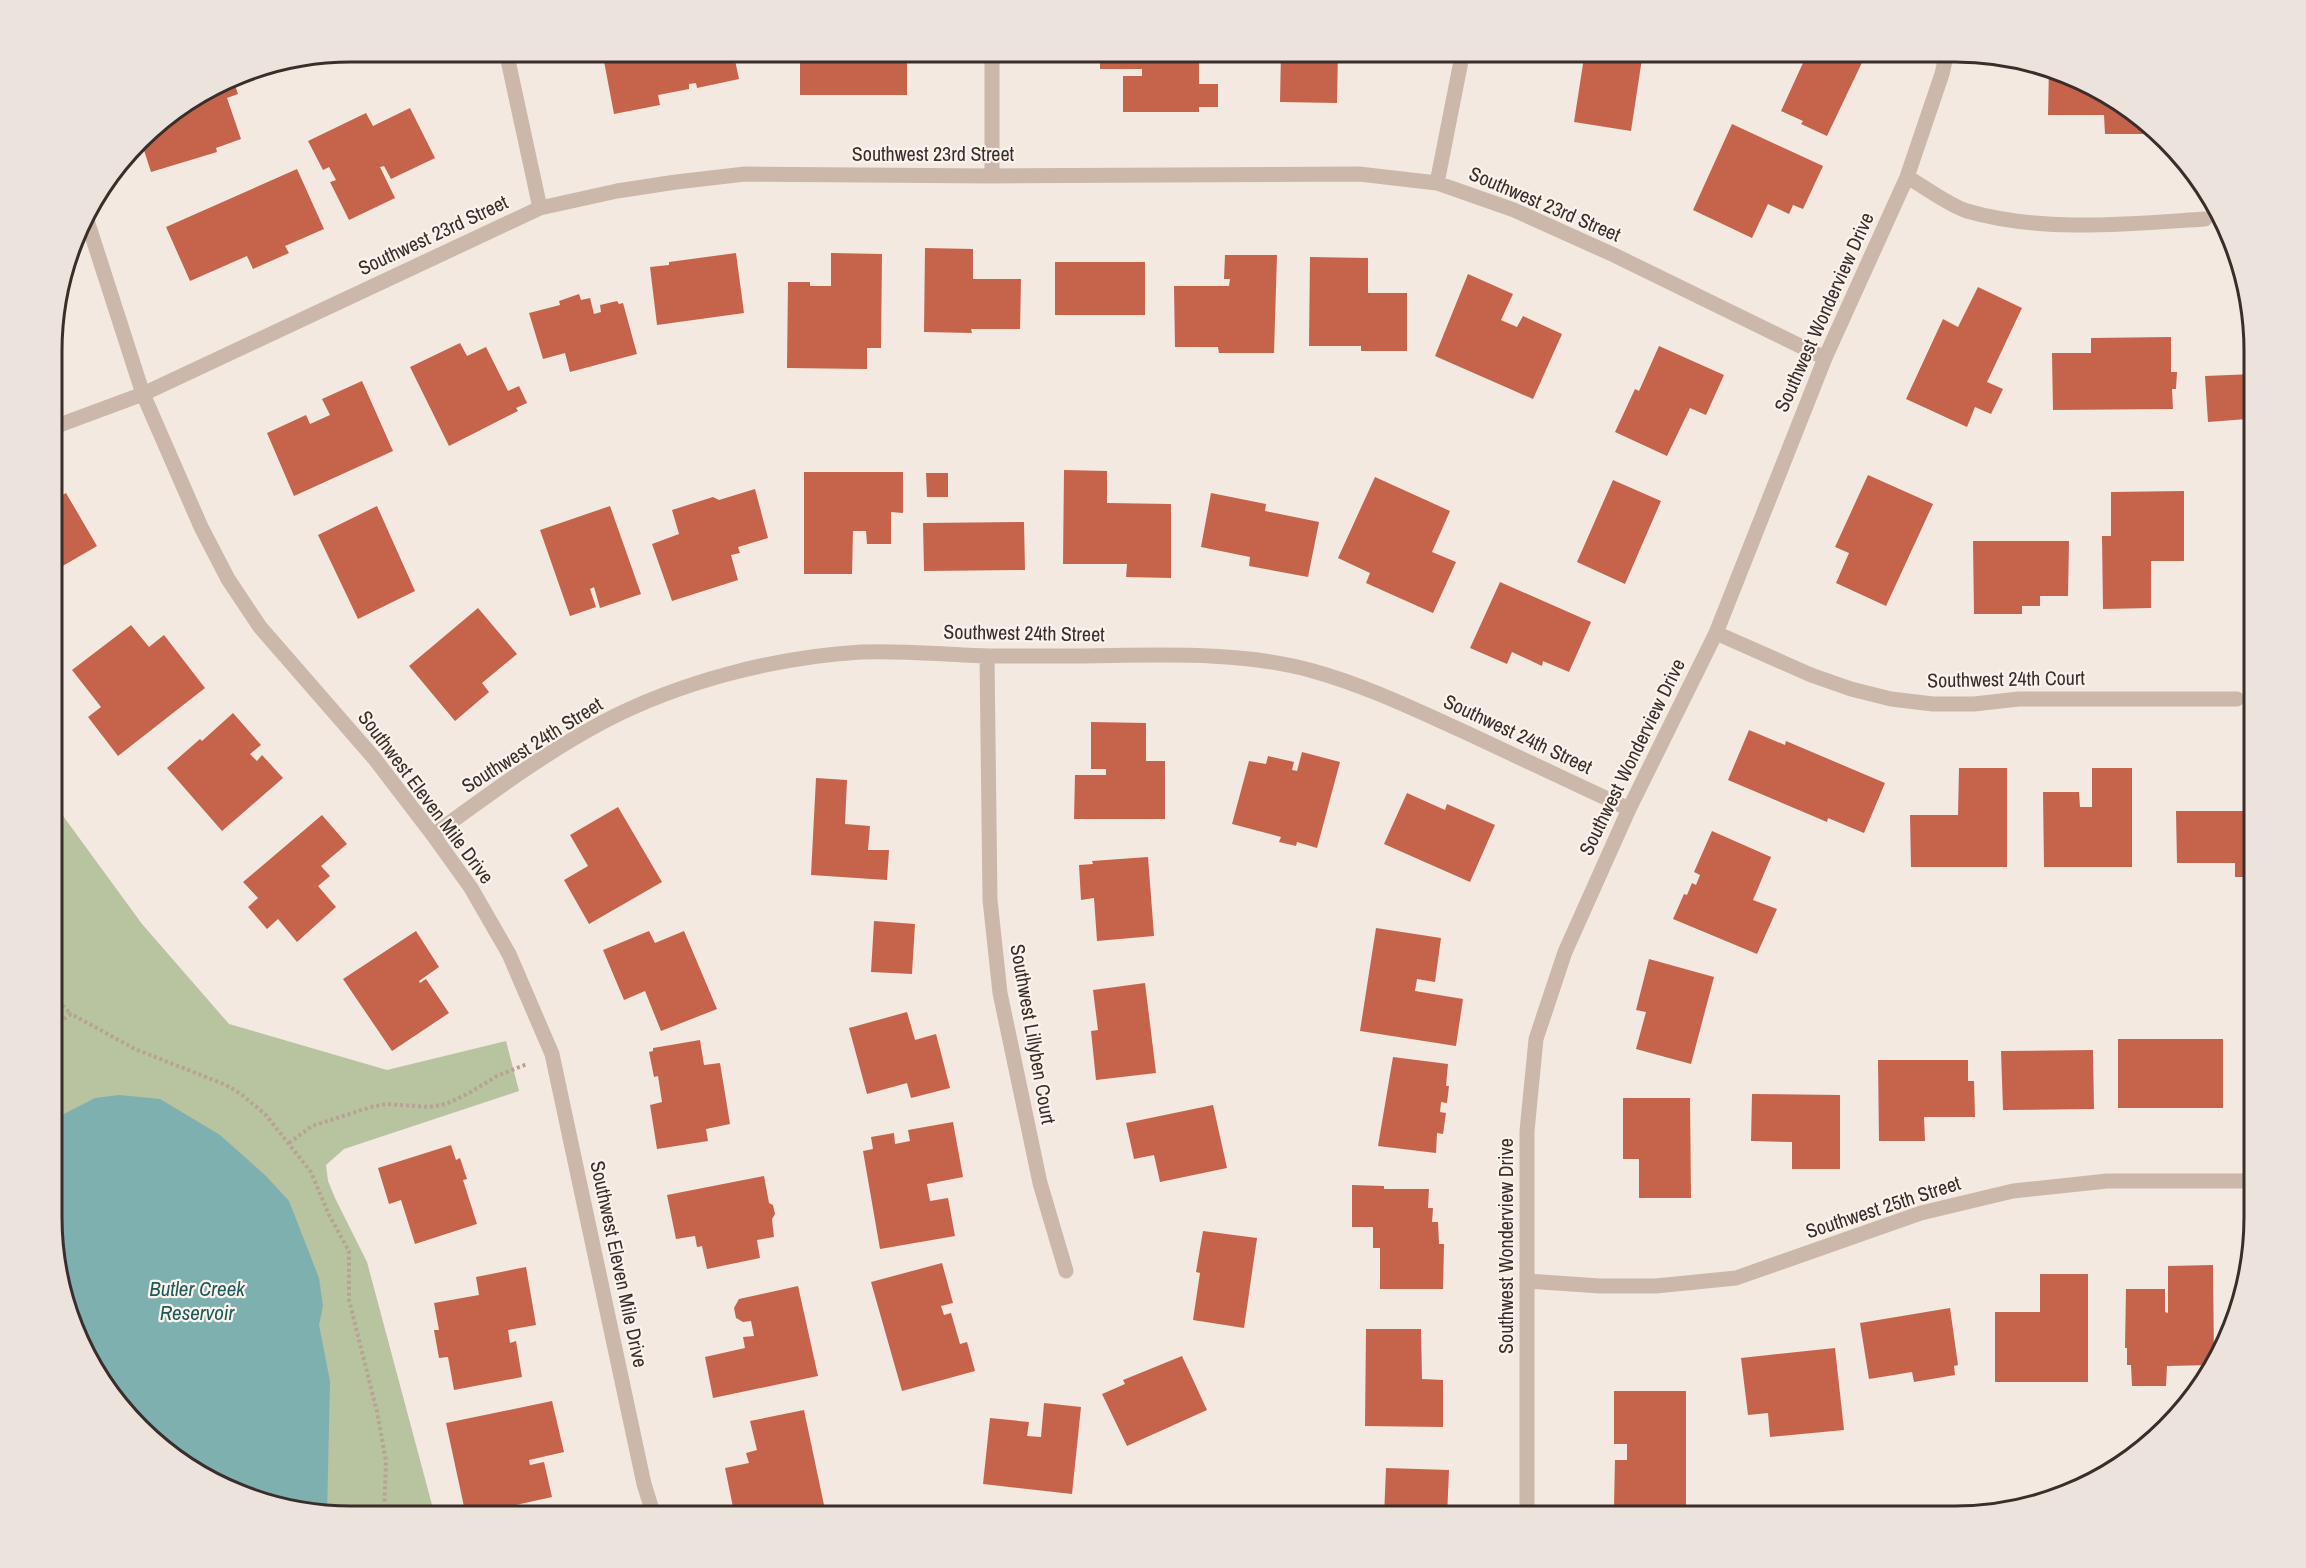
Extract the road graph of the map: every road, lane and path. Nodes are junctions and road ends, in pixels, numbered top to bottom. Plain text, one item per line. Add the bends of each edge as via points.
1 (508, 62) edge
2 (992, 62) edge
3 (1461, 62) edge
4 (1945, 62) edge
5 (992, 176) junction
6 (1907, 177) junction
7 (1437, 183) junction
8 (540, 208) junction
9 (2205, 219) dead end
10 (89, 227) edge
11 (1825, 358) junction
12 (143, 394) junction
13 (62, 424) edge
14 (1716, 633) junction
15 (987, 656) junction
16 (2238, 699) dead end
17 (1629, 809) junction
18 (433, 835) junction
19 (62, 1006) edge
20 (70, 1014) junction
21 (62, 1020) edge
22 (552, 1054) junction
23 (289, 1143) junction
24 (2244, 1181) edge
25 (1066, 1271) dead end
26 (1527, 1281) junction
27 (384, 1506) edge
28 (651, 1506) edge
29 (1527, 1506) edge

1 - 8 street
2 - 5 street
3 - 7 street
4 - 6 street, Southwest Wonderview Drive
5 - 7 street, Southwest 23rd Street via 1359,174
5 - 8 street, Southwest 23rd Street via 745,174 641,188
6 - 9 street via 1966,210 2012,219 2107,225
6 - 11 street, Southwest Wonderview Drive
7 - 11 street, Southwest 23rd Street via 1524,214
8 - 12 street, Southwest 23rd Street
10 - 12 street, Southwest Eleven Mile Drive
11 - 14 street, Southwest Wonderview Drive
12 - 13 street, Southwest 23rd Street
12 - 18 street, Southwest Eleven Mile Drive via 228,579 260,627 374,758
14 - 16 street, Southwest 24th Court via 1811,675 1901,700 1974,704 2019,699
14 - 17 street, Southwest Wonderview Drive
15 - 17 street, Southwest 24th Street via 1213,657 1309,669 1397,701
15 - 18 street, Southwest 24th Street via 862,652 817,656 729,673 644,702 603,722 525,769
15 - 25 street, Southwest Lillyben Court via 990,900 1000,993 1040,1183
17 - 26 street, Southwest Wonderview Drive via 1565,952 1536,1039 1527,1131
18 - 22 street, Southwest Eleven Mile Drive via 471,888 509,954
19 - 20 path
20 - 21 path
20 - 23 path via 135,1049 226,1085 266,1115
22 - 23 path via 497,1076 446,1104 371,1107 312,1126
22 - 28 street, Southwest Eleven Mile Drive
23 - 27 path via 311,1172 349,1251 349,1300 386,1461
24 - 26 street, Southwest 25th Street via 2107,1181 2013,1191 1921,1213 1736,1278 1656,1286
26 - 29 street, Southwest Wonderview Drive

